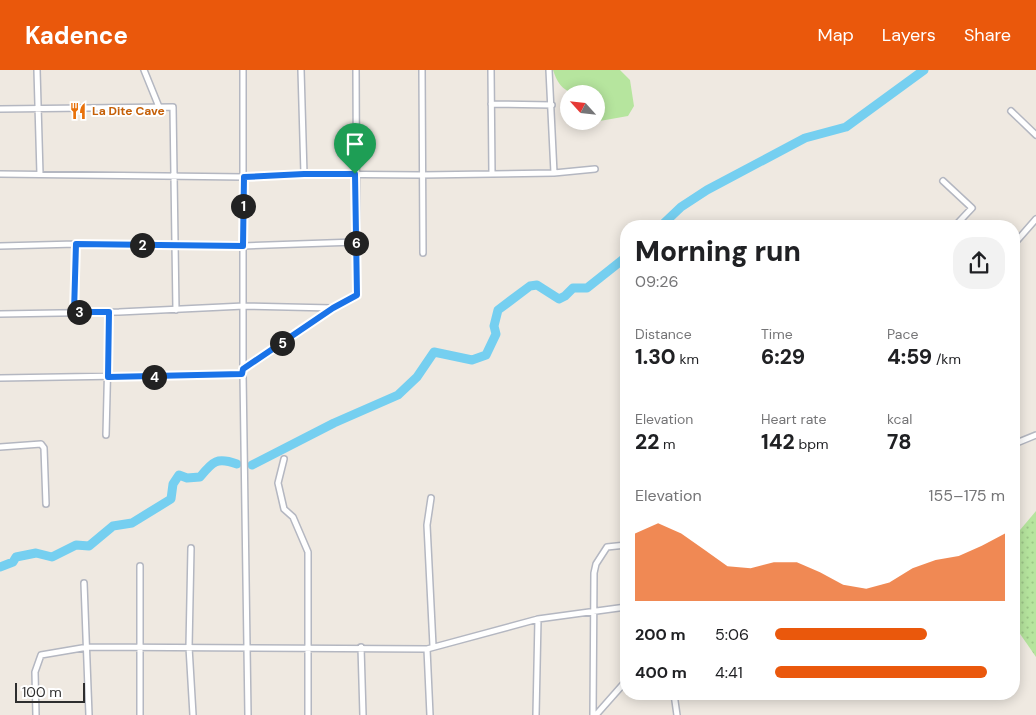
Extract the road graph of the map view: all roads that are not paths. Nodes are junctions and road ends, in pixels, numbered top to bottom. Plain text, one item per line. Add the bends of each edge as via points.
1 (37, 70) edge
2 (144, 70) edge
3 (242, 70) edge
4 (301, 70) edge
5 (356, 70) edge
6 (422, 70) edge
7 (491, 70) edge
8 (549, 70) edge
9 (491, 104) junction
10 (552, 105) junction
11 (159, 106) junction
12 (38, 108) junction
13 (0, 109) edge
14 (1011, 111) dead end
15 (1036, 135) edge
16 (595, 169) dead end
17 (554, 173) junction
18 (0, 174) edge
19 (40, 174) junction
20 (304, 174) junction
21 (355, 174) junction
22 (492, 174) junction
23 (421, 175) junction
24 (174, 176) junction
25 (244, 177) junction
26 (943, 181) dead end
27 (1036, 218) edge
28 (961, 220) edge
29 (1020, 237) edge
30 (356, 242) junction
31 (76, 244) junction
32 (175, 245) junction
33 (0, 246) edge
34 (243, 246) junction
35 (423, 253) dead end
36 (244, 306) junction
37 (333, 308) junction
38 (176, 310) junction
39 (74, 312) junction
40 (109, 312) junction
41 (0, 314) edge
42 (243, 372) junction
43 (108, 377) junction
44 (0, 378) edge
45 (106, 435) dead end
46 (1036, 435) edge
47 (1020, 442) edge
48 (0, 447) edge
49 (284, 459) dead end
50 (431, 498) dead end
51 (46, 504) dead end
52 (620, 547) edge
53 (191, 548) dead end
54 (140, 566) dead end
55 (84, 584) dead end
56 (620, 608) edge
57 (592, 612) junction
58 (538, 619) junction
59 (433, 646) junction
60 (88, 647) junction
61 (139, 647) junction
62 (189, 647) junction
63 (306, 647) junction
64 (361, 647) junction
65 (247, 649) junction
66 (427, 649) junction
67 (620, 687) edge
68 (675, 700) edge
69 (36, 715) edge
70 (89, 715) edge
71 (140, 715) edge
72 (193, 715) edge
73 (248, 715) edge
74 (308, 715) edge
75 (362, 715) edge
76 (430, 715) edge
77 (536, 715) edge
78 (594, 715) edge
79 (677, 715) edge

1 - 12 street
2 - 11 street
3 - 25 street
4 - 20 street
5 - 21 street
6 - 23 street
7 - 9 street
8 - 10 street
9 - 10 street
9 - 22 street
10 - 17 street
11 - 12 street
11 - 24 street via 173,107
12 - 13 street
12 - 19 street
14 - 15 street
16 - 17 street
17 - 22 street
18 - 19 street
19 - 24 street
20 - 21 street
20 - 25 street
21 - 23 street
21 - 30 street
22 - 23 street
23 - 35 street
24 - 25 street
24 - 32 street
25 - 34 street
26 - 28 street via 972,208
27 - 29 street
30 - 34 street
30 - 37 street via 357,295
31 - 32 street
31 - 33 street
31 - 39 street
32 - 34 street
32 - 38 street
34 - 36 street
36 - 37 street
36 - 38 street
36 - 42 street
37 - 42 street
38 - 40 street
39 - 40 street
39 - 41 street
40 - 43 street
42 - 43 street
42 - 65 street
43 - 44 street
43 - 45 street
46 - 47 street
48 - 51 street via 41,444 44,448
49 - 63 street via 278,483 284,509 293,517 308,552
50 - 59 street via 427,525
52 - 57 street via 607,548 596,564
53 - 62 street
54 - 61 street
55 - 60 street
56 - 57 street
57 - 58 street
57 - 78 street
58 - 59 street
58 - 77 street
59 - 66 street
60 - 61 street
60 - 69 street via 41,656 35,672
60 - 70 street
61 - 62 street
61 - 71 street
62 - 65 street
62 - 72 street
63 - 64 street
63 - 65 street
63 - 74 street
64 - 66 street
64 - 75 street
65 - 73 street
66 - 76 street
67 - 78 street
68 - 79 street

